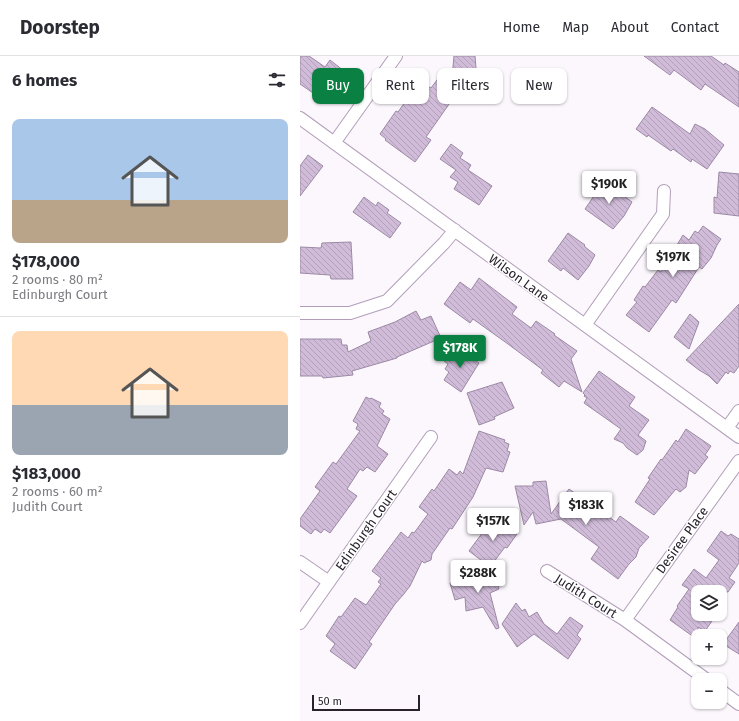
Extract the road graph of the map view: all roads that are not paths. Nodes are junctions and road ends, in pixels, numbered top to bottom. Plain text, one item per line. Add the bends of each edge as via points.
1 (396, 56) edge
2 (300, 118) edge
3 (334, 143) junction
4 (664, 191) dead end
5 (454, 230) junction
6 (300, 313) edge
7 (584, 325) junction
8 (739, 411) edge
9 (727, 428) junction
10 (431, 437) dead end
11 (739, 437) edge
12 (739, 461) edge
13 (300, 562) edge
14 (547, 571) dead end
15 (329, 582) junction
16 (625, 620) junction
17 (300, 623) edge
18 (697, 673) edge
19 (727, 695) edge
20 (739, 704) edge

1 - 3 street
2 - 3 street, Wilson Lane
3 - 5 street, Wilson Lane
4 - 7 street via 663,214
5 - 6 street via 387,301 350,313
5 - 7 street, Wilson Lane
7 - 9 street, Wilson Lane
8 - 9 street
9 - 11 street, Wilson Lane
10 - 15 street, Edinburgh Court
12 - 16 street, Desiree Place
13 - 15 street
14 - 16 street, Judith Court
15 - 17 street, Edinburgh Court
16 - 18 street, Judith Court
19 - 20 street

